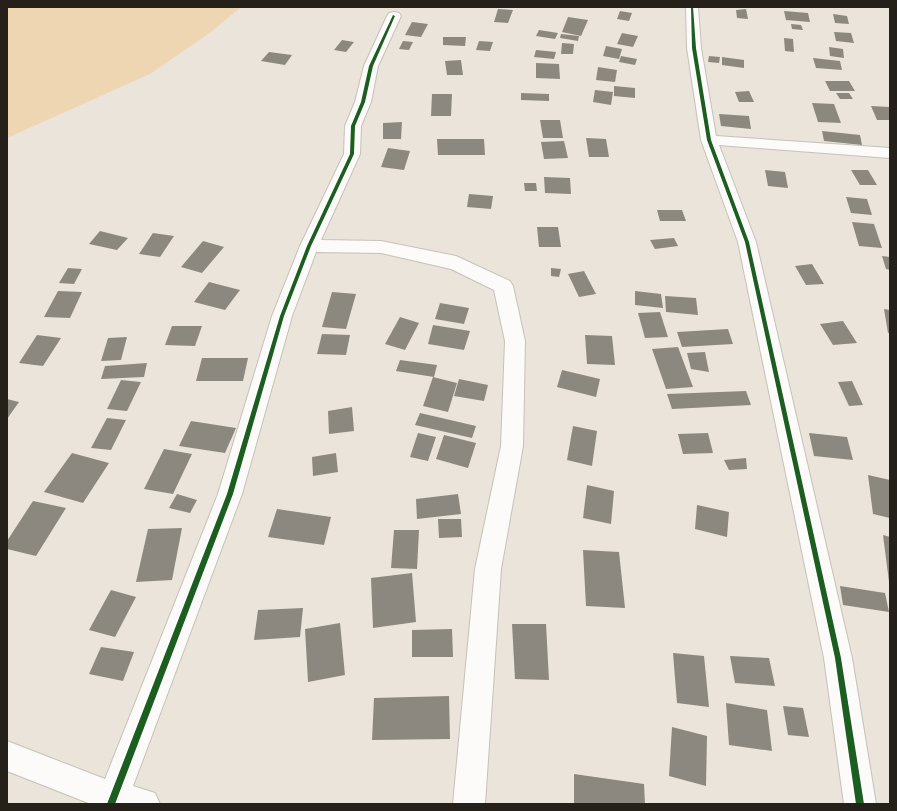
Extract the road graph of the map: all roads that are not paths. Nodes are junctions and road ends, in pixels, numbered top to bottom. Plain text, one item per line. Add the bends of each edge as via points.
1 (692, 7) edge
2 (394, 16) dead end
3 (709, 140) junction
4 (890, 153) edge
5 (309, 246) junction
6 (7, 756) edge
7 (112, 800) edge
8 (144, 804) edge
9 (469, 804) edge
10 (860, 804) edge

1 - 3 street via 694,48
2 - 5 street via 371,66 363,102 353,126 352,154
3 - 4 street
3 - 10 street via 749,250 838,658
5 - 7 street via 282,316 230,494
5 - 9 street via 381,247 456,263 503,286 515,341 512,446 488,569
6 - 7 street
7 - 8 street

